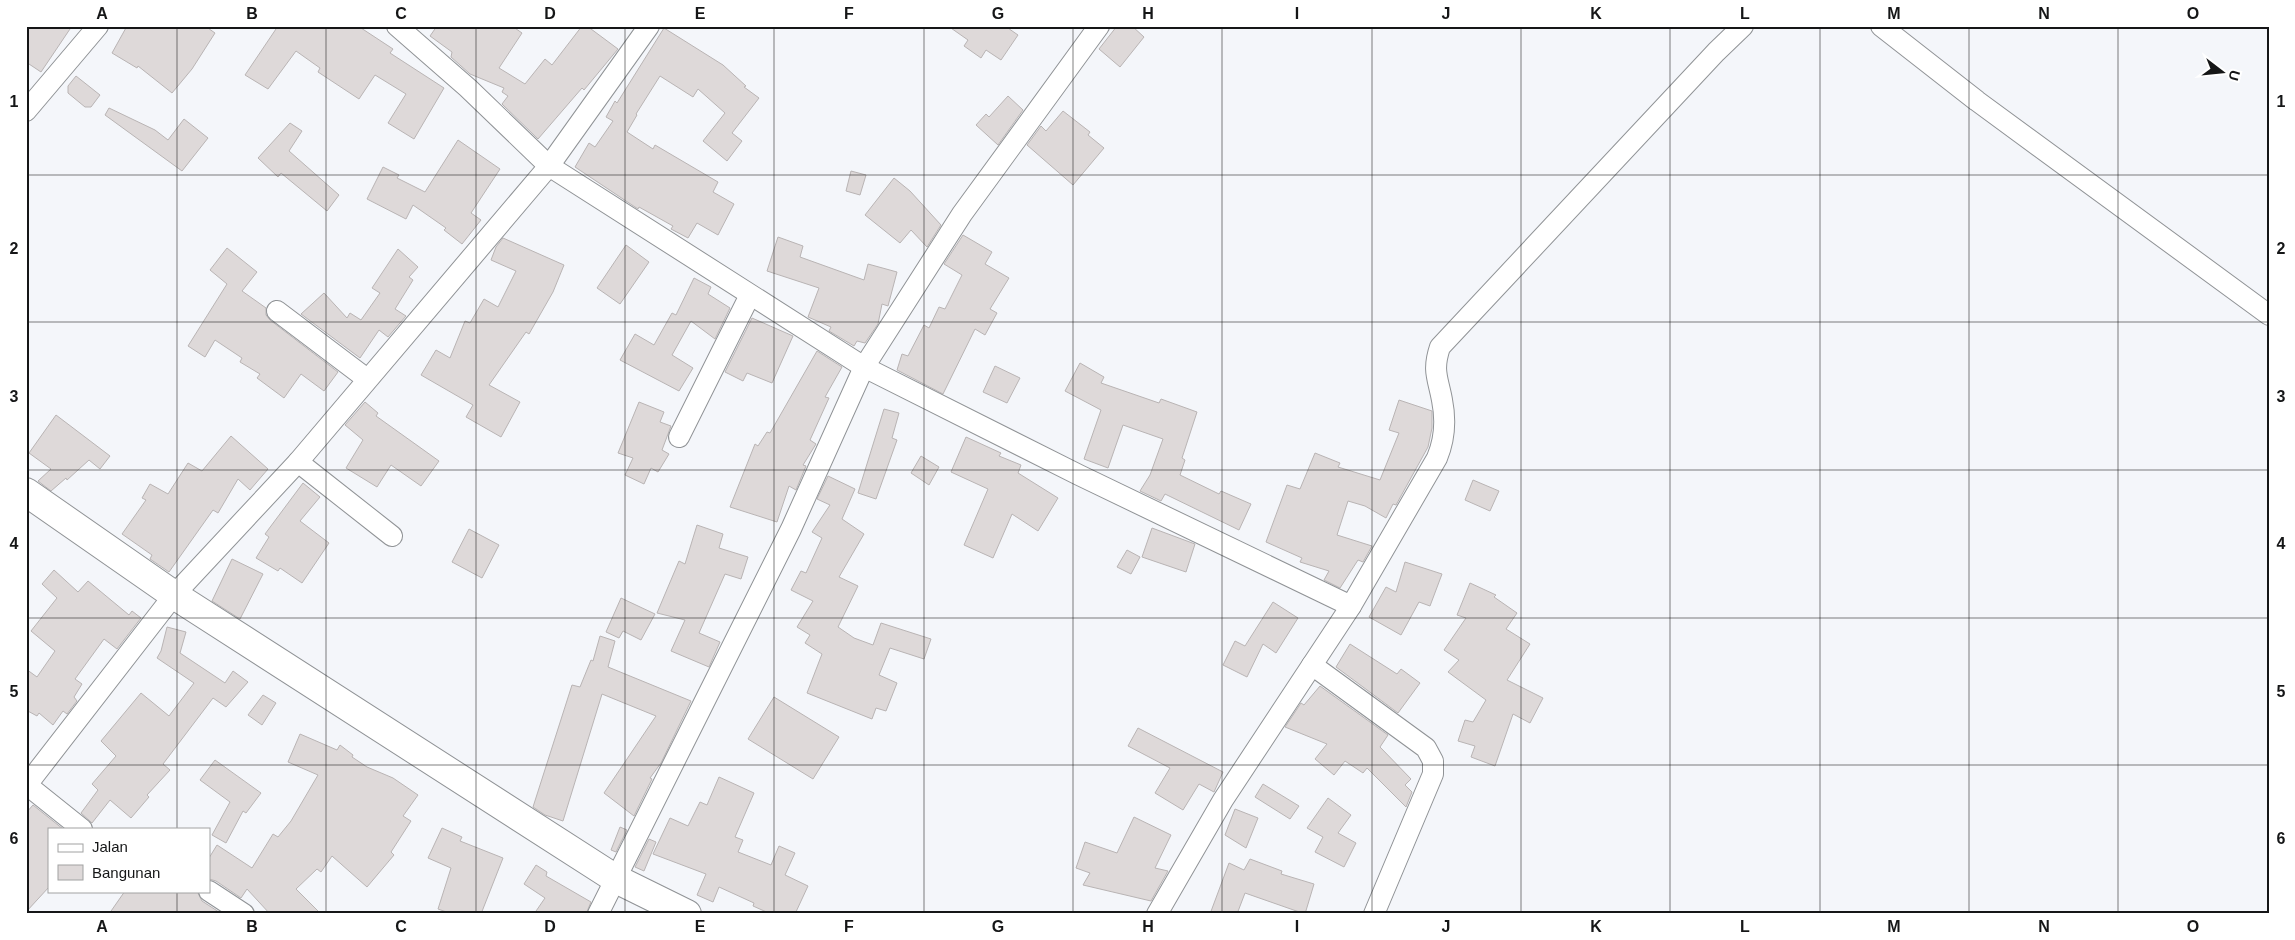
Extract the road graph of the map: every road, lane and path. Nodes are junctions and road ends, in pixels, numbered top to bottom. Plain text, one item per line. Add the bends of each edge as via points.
1 (98, 26) edge
2 (397, 26) edge
3 (649, 26) edge
4 (1099, 26) edge
5 (1743, 26) edge
6 (1881, 26) edge
7 (26, 111) edge
8 (549, 166) junction
9 (750, 295) junction
10 (277, 311) dead end
11 (2269, 315) edge
12 (864, 367) junction
13 (367, 379) junction
14 (680, 437) dead end
15 (298, 462) junction
16 (26, 492) edge
17 (392, 536) dead end
18 (174, 596) junction
19 (1351, 606) junction
20 (1312, 665) junction
21 (27, 785) edge
22 (81, 828) edge
23 (616, 879) junction
24 (210, 892) edge
25 (244, 914) edge
26 (598, 914) edge
27 (687, 914) edge
28 (1157, 914) edge
29 (1374, 914) edge

1 - 7 street
2 - 8 street
3 - 8 street
4 - 12 street via 962,214
5 - 19 street via 1440,347 1434,372 1445,421 1443,444
6 - 11 street via 1976,101
8 - 9 street
8 - 13 street
9 - 12 street
9 - 14 street
10 - 13 street
12 - 19 street
12 - 23 street via 791,529
13 - 15 street
15 - 17 street
15 - 18 street
16 - 18 street
18 - 21 street
18 - 23 street
19 - 20 street
20 - 28 street via 1223,800
20 - 29 street via 1426,748 1433,761 1433,774
21 - 22 street
23 - 26 street
23 - 27 street
24 - 25 street

